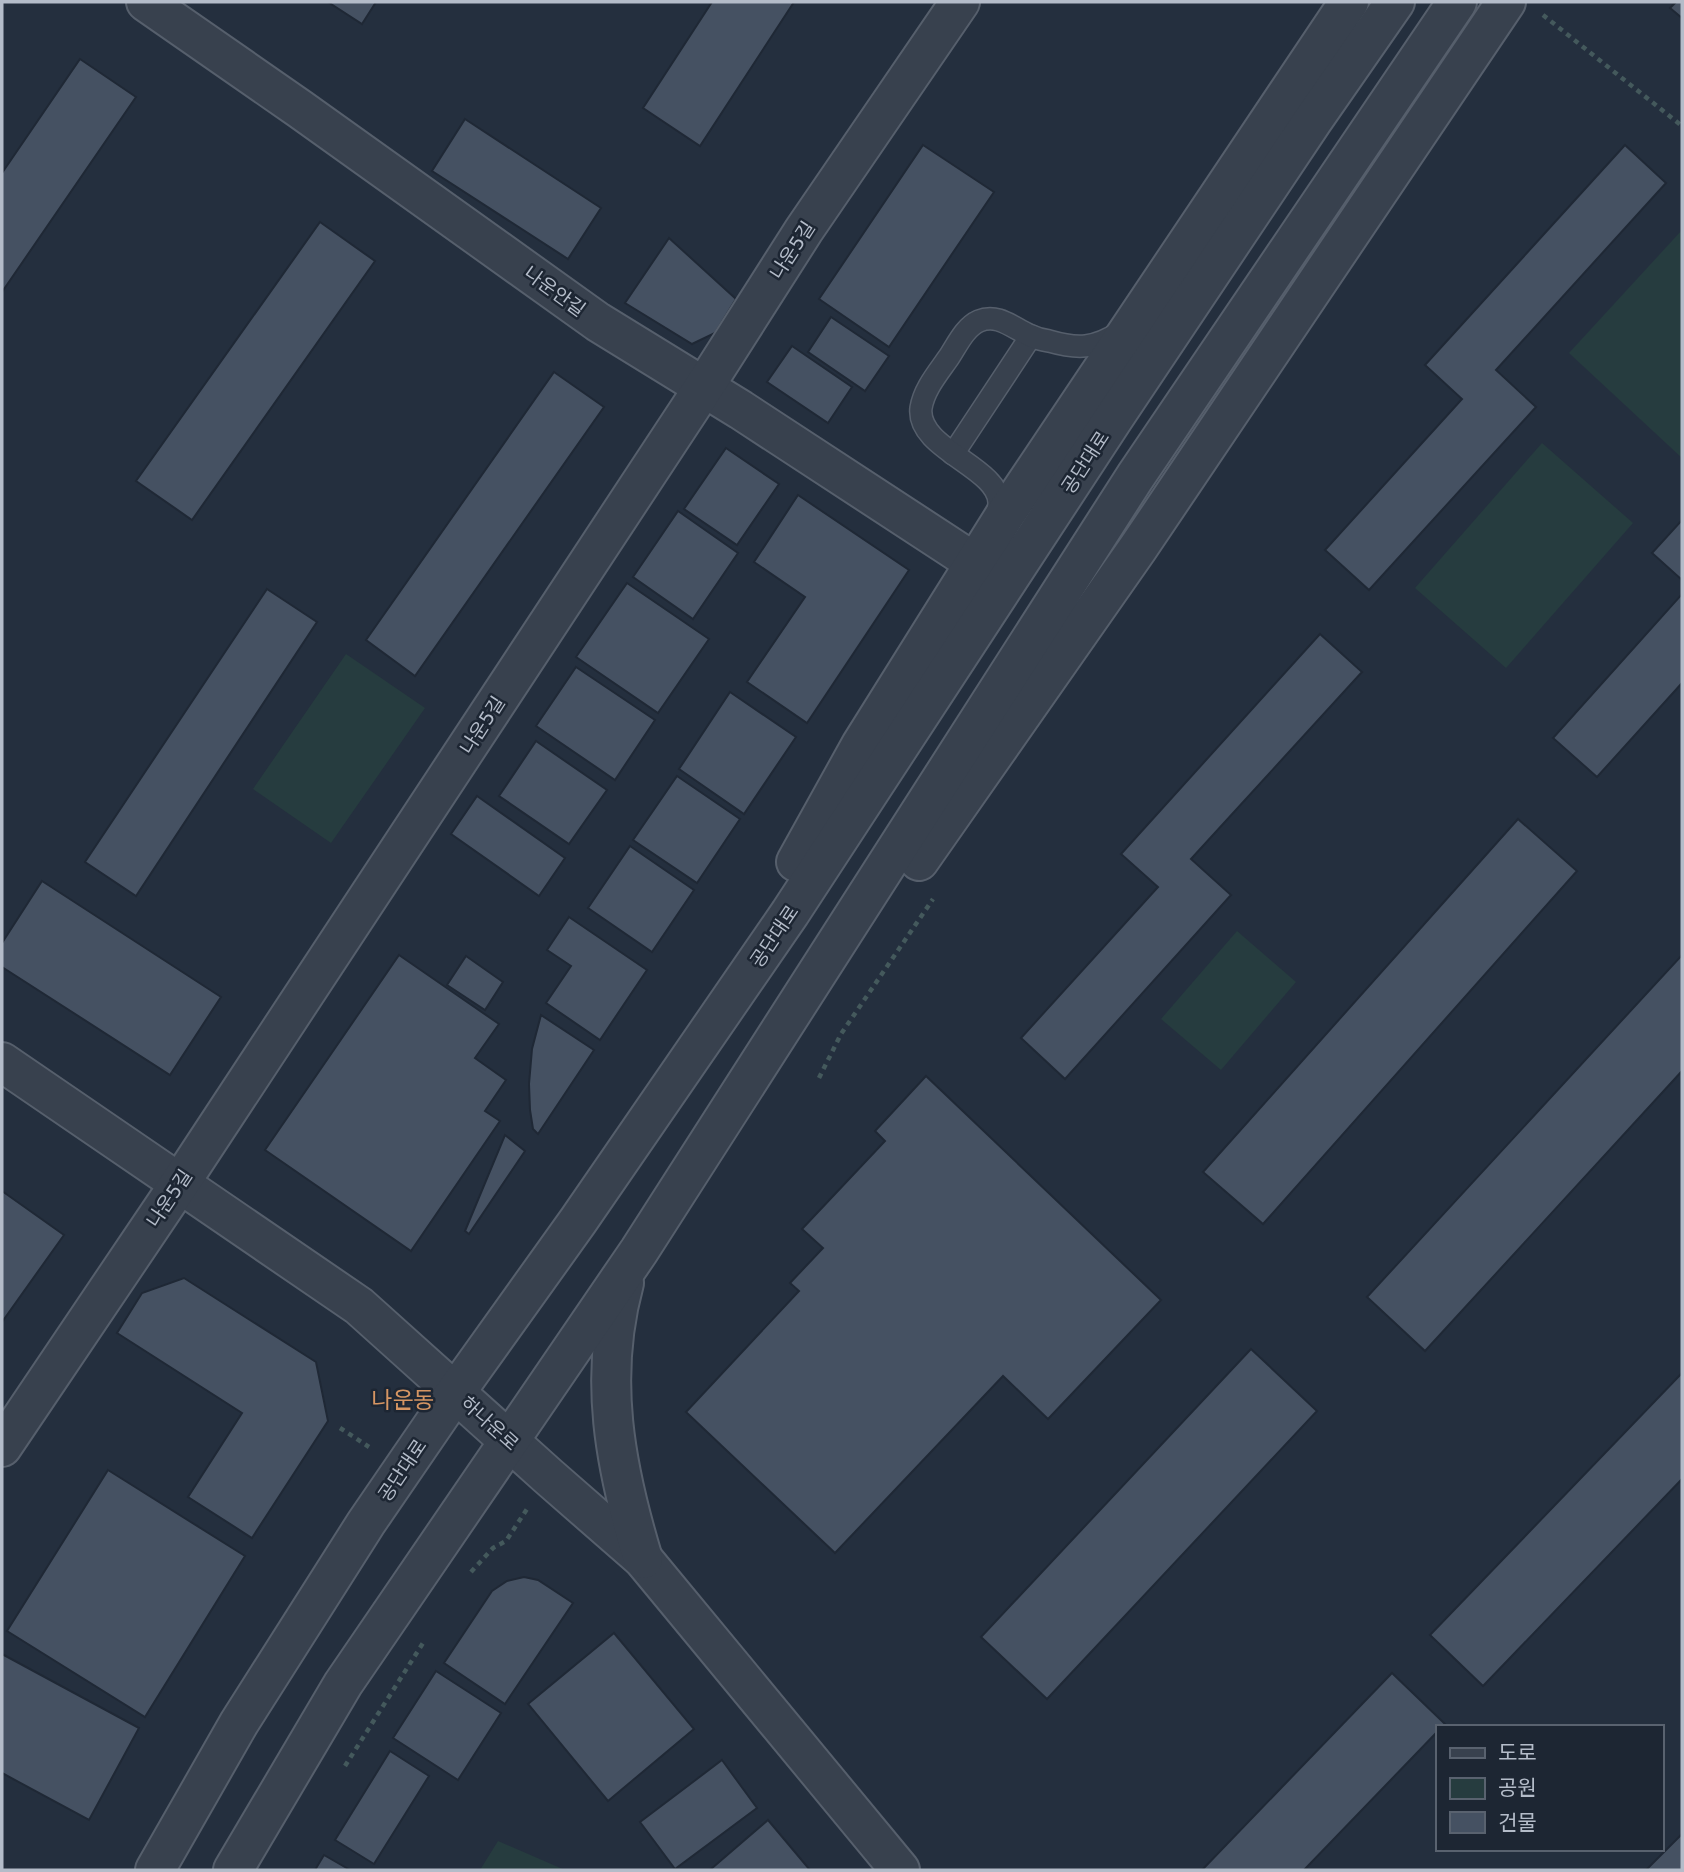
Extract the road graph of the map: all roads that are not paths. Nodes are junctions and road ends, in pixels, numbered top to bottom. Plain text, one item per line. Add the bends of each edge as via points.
1 (146, 2) edge
2 (960, 2) edge
3 (1349, 2) edge
4 (1395, 2) edge
5 (1457, 2) edge
6 (1506, 2) edge
7 (1134, 324) junction
8 (1031, 337) junction
9 (704, 387) junction
10 (953, 454) junction
11 (982, 552) junction
12 (2, 1062) edge
13 (657, 1107) junction
14 (180, 1182) junction
15 (639, 1251) junction
16 (455, 1393) junction
17 (510, 1441) junction
18 (2, 1447) edge
19 (643, 1559) junction
20 (155, 1870) edge
21 (233, 1870) edge
22 (900, 1870) edge

1 - 9 street, 나운안길 via 598,322
2 - 9 street, 나운5길 via 804,230
3 - 7 street
4 - 13 street, 공단대로
5 - 15 street via 1135,477
6 - 15 street via 1138,548
7 - 8 lane via 1088,347
7 - 11 street
8 - 10 lane
8 - 10 lane via 1006,322 981,320 969,328 923,395 921,413 927,430
9 - 11 street, 나운안길
9 - 14 street, 나운5길
10 - 11 lane via 995,487 999,503
11 - 13 street via 861,745
12 - 14 street, 하나운로
13 - 16 street, 공단대로
14 - 16 street, 하나운로 via 359,1306
14 - 18 street, 나운5길
15 - 17 street
15 - 19 street via 617,1311 610,1399 627,1505
16 - 17 street, 하나운로
16 - 20 street, 공단대로 via 366,1522 239,1723
17 - 19 street, 하나운로
17 - 21 street via 342,1684
19 - 22 street, 하나운로

